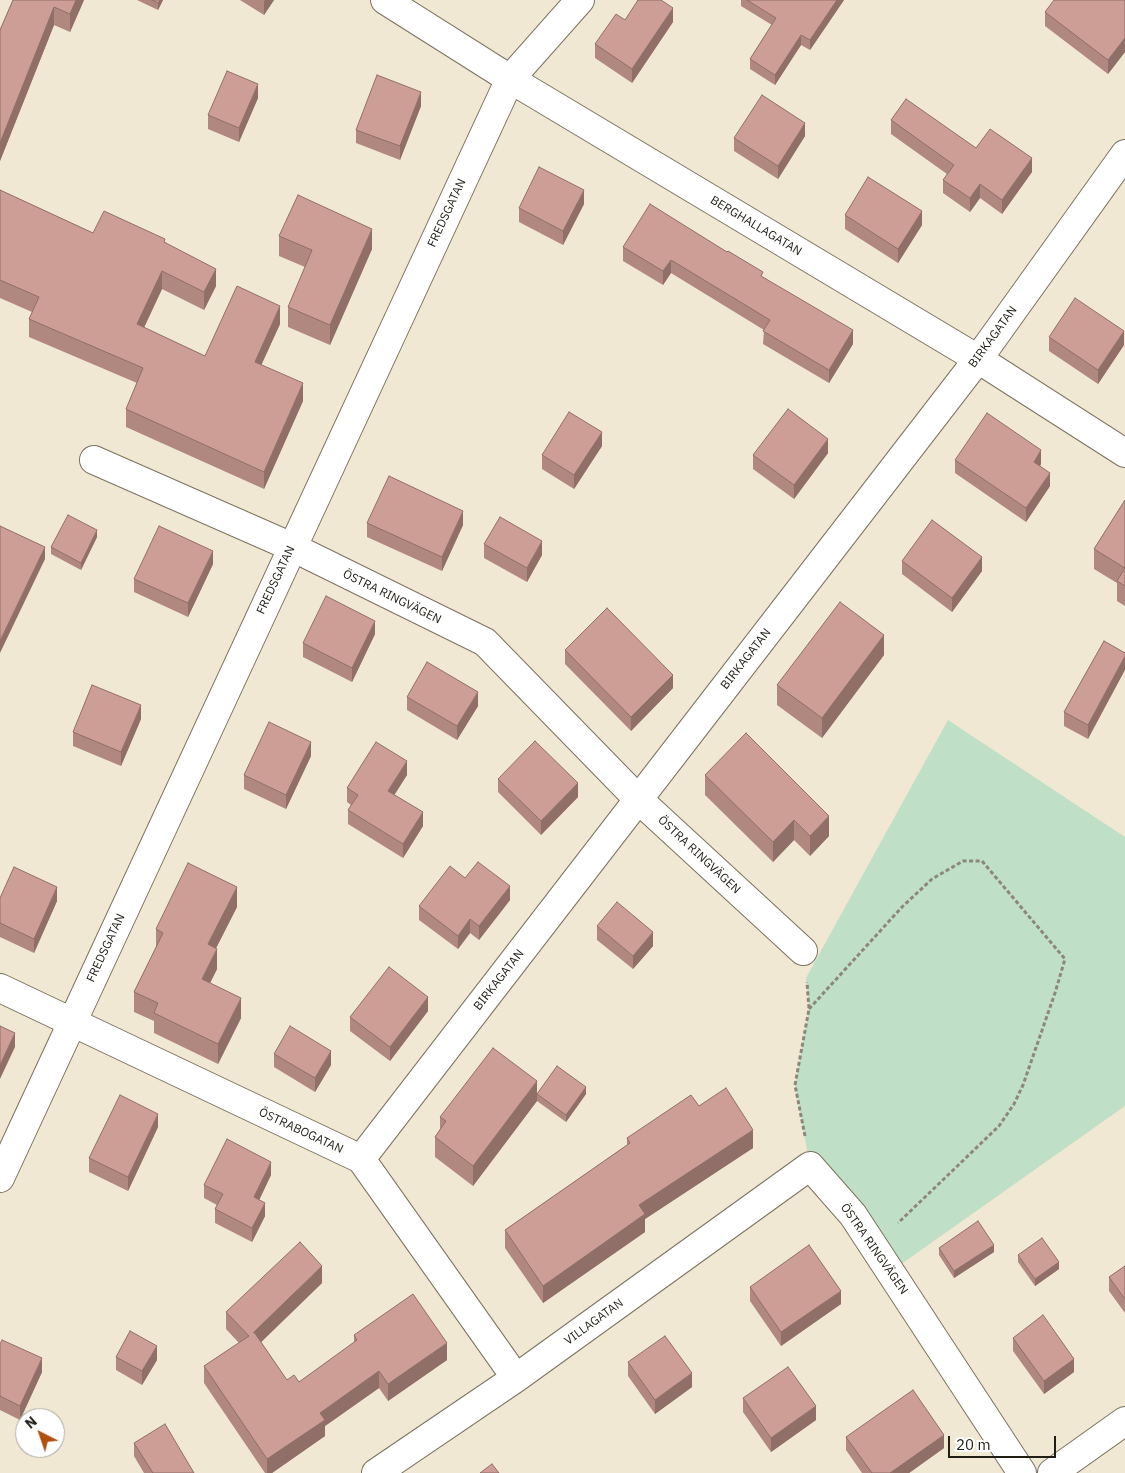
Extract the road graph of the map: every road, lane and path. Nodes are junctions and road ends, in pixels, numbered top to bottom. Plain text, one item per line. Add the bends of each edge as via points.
1 (385, 0) edge
2 (580, 0) edge
3 (510, 78) junction
4 (1125, 154) edge
5 (978, 359) junction
6 (1125, 453) edge
7 (94, 460) dead end
8 (292, 547) junction
9 (638, 799) junction
10 (803, 951) joint
11 (0, 988) edge
12 (810, 1009) junction
13 (71, 1023) junction
14 (361, 1159) junction
15 (810, 1166) junction
16 (0, 1178) edge
17 (873, 1247) junction
18 (516, 1378) junction
19 (1125, 1421) edge
20 (376, 1473) edge
21 (1022, 1473) edge
22 (1052, 1473) edge

1 - 3 street, BERGHALLAGATAN
2 - 3 street, FREDSGATAN
3 - 5 street, BERGHALLAGATAN
3 - 8 street, FREDSGATAN
4 - 5 street, BIRKAGATAN
5 - 6 street, BERGHALLAGATAN
5 - 9 street, BIRKAGATAN
7 - 8 street, ÖSTRA RINGVÄGEN
8 - 9 street, ÖSTRA RINGVÄGEN via 485,642
8 - 13 street, FREDSGATAN
9 - 10 street, ÖSTRA RINGVÄGEN
9 - 14 street, BIRKAGATAN
10 - 12 path
11 - 13 street, ÖSTRABOGATAN
12 - 15 path via 795,1085
12 - 17 path via 908,901 932,879 963,861 982,862 1064,959 1014,1104 999,1126
13 - 14 street, ÖSTRABOGATAN
13 - 16 street, FREDSGATAN
14 - 18 street, ÖSTRABOGATAN
15 - 17 street, ÖSTRA RINGVÄGEN via 853,1215
15 - 18 street, VILLAGATAN
17 - 21 street, ÖSTRA RINGVÄGEN
18 - 20 street, VILLAGATAN
19 - 22 street

